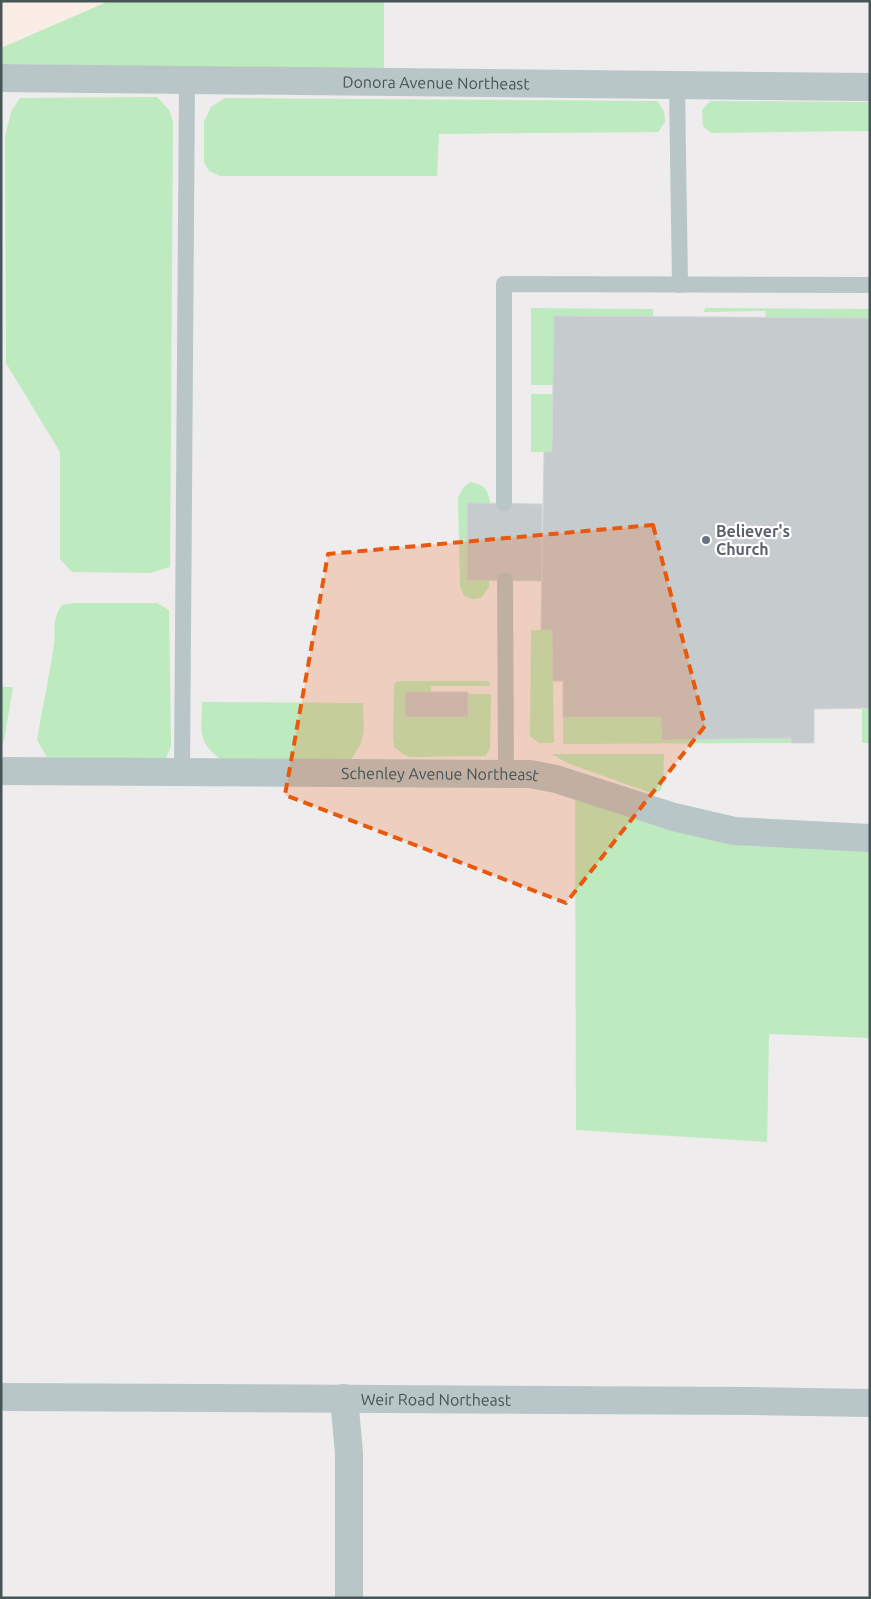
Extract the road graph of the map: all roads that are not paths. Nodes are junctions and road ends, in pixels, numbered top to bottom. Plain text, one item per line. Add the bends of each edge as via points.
1 (1, 78) edge
2 (187, 80) junction
3 (676, 86) junction
4 (870, 87) edge
5 (680, 285) junction
6 (870, 285) edge
7 (504, 503) dead end
8 (505, 580) dead end
9 (1, 772) edge
10 (182, 772) junction
11 (506, 775) junction
12 (870, 838) edge
13 (1, 1397) edge
14 (344, 1398) junction
15 (870, 1403) edge
16 (349, 1598) edge

1 - 2 street, Donora Avenue Northeast
2 - 3 street, Donora Avenue Northeast
2 - 10 lane
3 - 4 street, Donora Avenue Northeast
3 - 5 lane
5 - 6 lane
5 - 7 lane via 504,284
8 - 11 lane
9 - 10 street, Schenley Avenue Northeast
10 - 11 street, Schenley Avenue Northeast
11 - 12 street, Schenley Avenue Northeast via 530,774 556,779 674,817 734,831
13 - 14 street, Weir Road Northeast
14 - 15 street, Weir Road Northeast
14 - 16 street via 349,1453

